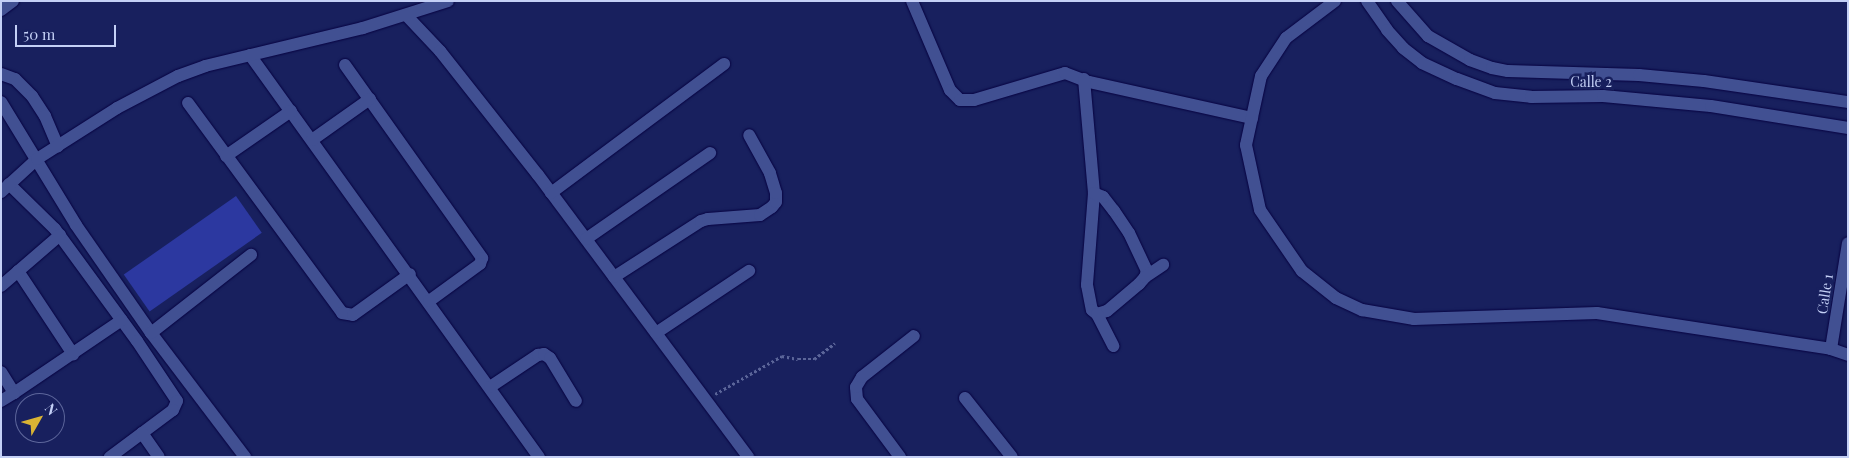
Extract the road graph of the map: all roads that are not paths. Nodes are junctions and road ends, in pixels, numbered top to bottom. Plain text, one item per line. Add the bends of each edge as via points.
1 (12, 1) edge
2 (448, 1) edge
3 (912, 1) edge
4 (1335, 1) edge
5 (1367, 1) edge
6 (1397, 1) edge
7 (1, 10) edge
8 (406, 15) junction
9 (250, 55) junction
10 (724, 64) dead end
11 (344, 65) dead end
12 (1, 74) edge
13 (1084, 79) junction
14 (370, 99) junction
15 (1, 102) edge
16 (1848, 102) edge
17 (188, 103) dead end
18 (291, 111) junction
19 (1252, 118) junction
20 (1848, 128) edge
21 (749, 135) dead end
22 (312, 140) junction
23 (58, 146) junction
24 (710, 153) dead end
25 (226, 156) junction
26 (37, 159) junction
27 (5, 188) edge
28 (551, 193) junction
29 (1094, 193) junction
30 (60, 235) junction
31 (586, 239) junction
32 (1848, 243) edge
33 (251, 256) dead end
34 (1163, 265) dead end
35 (18, 271) junction
36 (749, 271) dead end
37 (410, 274) junction
38 (614, 277) junction
39 (1145, 277) junction
40 (1, 286) edge
41 (429, 301) junction
42 (1097, 314) junction
43 (122, 320) junction
44 (150, 333) junction
45 (656, 333) junction
46 (914, 336) dead end
47 (1113, 346) dead end
48 (1832, 350) junction
49 (73, 354) junction
50 (1848, 355) edge
51 (1, 372) edge
52 (490, 387) junction
53 (14, 393) junction
54 (965, 398) dead end
55 (576, 401) dead end
56 (1, 402) edge
57 (142, 433) junction
58 (110, 457) edge
59 (159, 457) edge
60 (245, 457) edge
61 (539, 457) edge
62 (748, 457) edge
63 (900, 457) edge
64 (1012, 457) edge

1 - 7 street
2 - 8 street
3 - 13 street via 950,90 960,100 974,100 1065,73
4 - 19 street via 1286,38 1261,76
5 - 20 street, Calle 2 via 1387,30 1422,63 1495,93 1531,97 1603,96 1693,104
6 - 16 street via 1428,36 1470,60 1492,68 1704,81
8 - 9 street
8 - 28 street via 440,51
9 - 18 street
9 - 23 street via 178,76 117,108
10 - 28 street
11 - 14 street
12 - 23 street via 15,79 32,96
13 - 19 street
13 - 29 street
14 - 22 street
14 - 41 street via 482,258 480,264
15 - 26 street
17 - 25 street
18 - 22 street
18 - 25 street
19 - 48 street via 1246,145 1260,210 1302,271 1336,298 1362,310 1414,319 1596,313
21 - 38 street via 770,173 776,192 776,202 772,207 760,214 701,221
22 - 37 street
23 - 26 street
24 - 31 street
25 - 37 street via 342,313 353,315
26 - 27 street
26 - 44 street via 76,225
27 - 30 street
28 - 31 street
29 - 39 street via 1103,197 1129,233 1144,261
29 - 42 street via 1087,285 1092,310
30 - 35 street
30 - 43 street
31 - 38 street
32 - 48 street, Calle 1
33 - 44 street
34 - 39 street
35 - 40 street
35 - 49 street
36 - 45 street
37 - 41 street
38 - 45 street
39 - 42 street via 1107,311
41 - 52 street
42 - 47 street
43 - 49 street
43 - 57 street via 177,401 173,410
44 - 60 street
45 - 62 street
46 - 63 street via 862,376 856,387 857,399
48 - 50 street
49 - 53 street
51 - 53 street
52 - 55 street via 544,354 550,358
52 - 61 street
53 - 56 street
54 - 64 street
57 - 58 street
57 - 59 street

